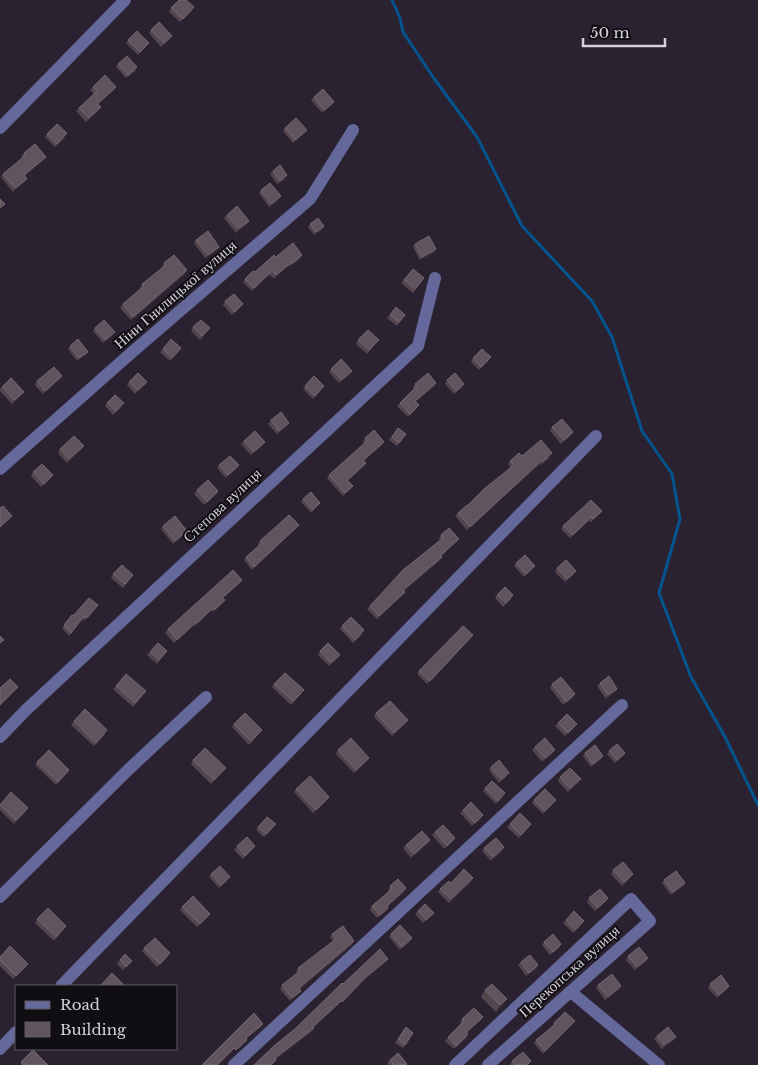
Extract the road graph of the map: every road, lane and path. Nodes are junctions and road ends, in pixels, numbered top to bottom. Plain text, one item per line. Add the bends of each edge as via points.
1 (125, 0) edge
2 (0, 128) edge
3 (353, 130) dead end
4 (435, 278) dead end
5 (596, 436) dead end
6 (0, 469) edge
7 (206, 697) dead end
8 (622, 706) dead end
9 (0, 737) edge
10 (0, 897) edge
11 (62, 985) edge
12 (571, 992) junction
13 (15, 1033) edge
14 (0, 1049) edge
15 (234, 1065) edge
16 (454, 1065) edge
17 (488, 1065) edge
18 (659, 1065) edge

1 - 2 street
3 - 6 street, Ніни Гнилицької вулиця via 310,199
4 - 9 street, Степова вулиця via 418,346
5 - 11 street
7 - 10 street
8 - 15 street
12 - 16 street, Перекопська вулиця via 650,921 631,899
12 - 17 street, Перекопська вулиця
12 - 18 street
13 - 14 street

